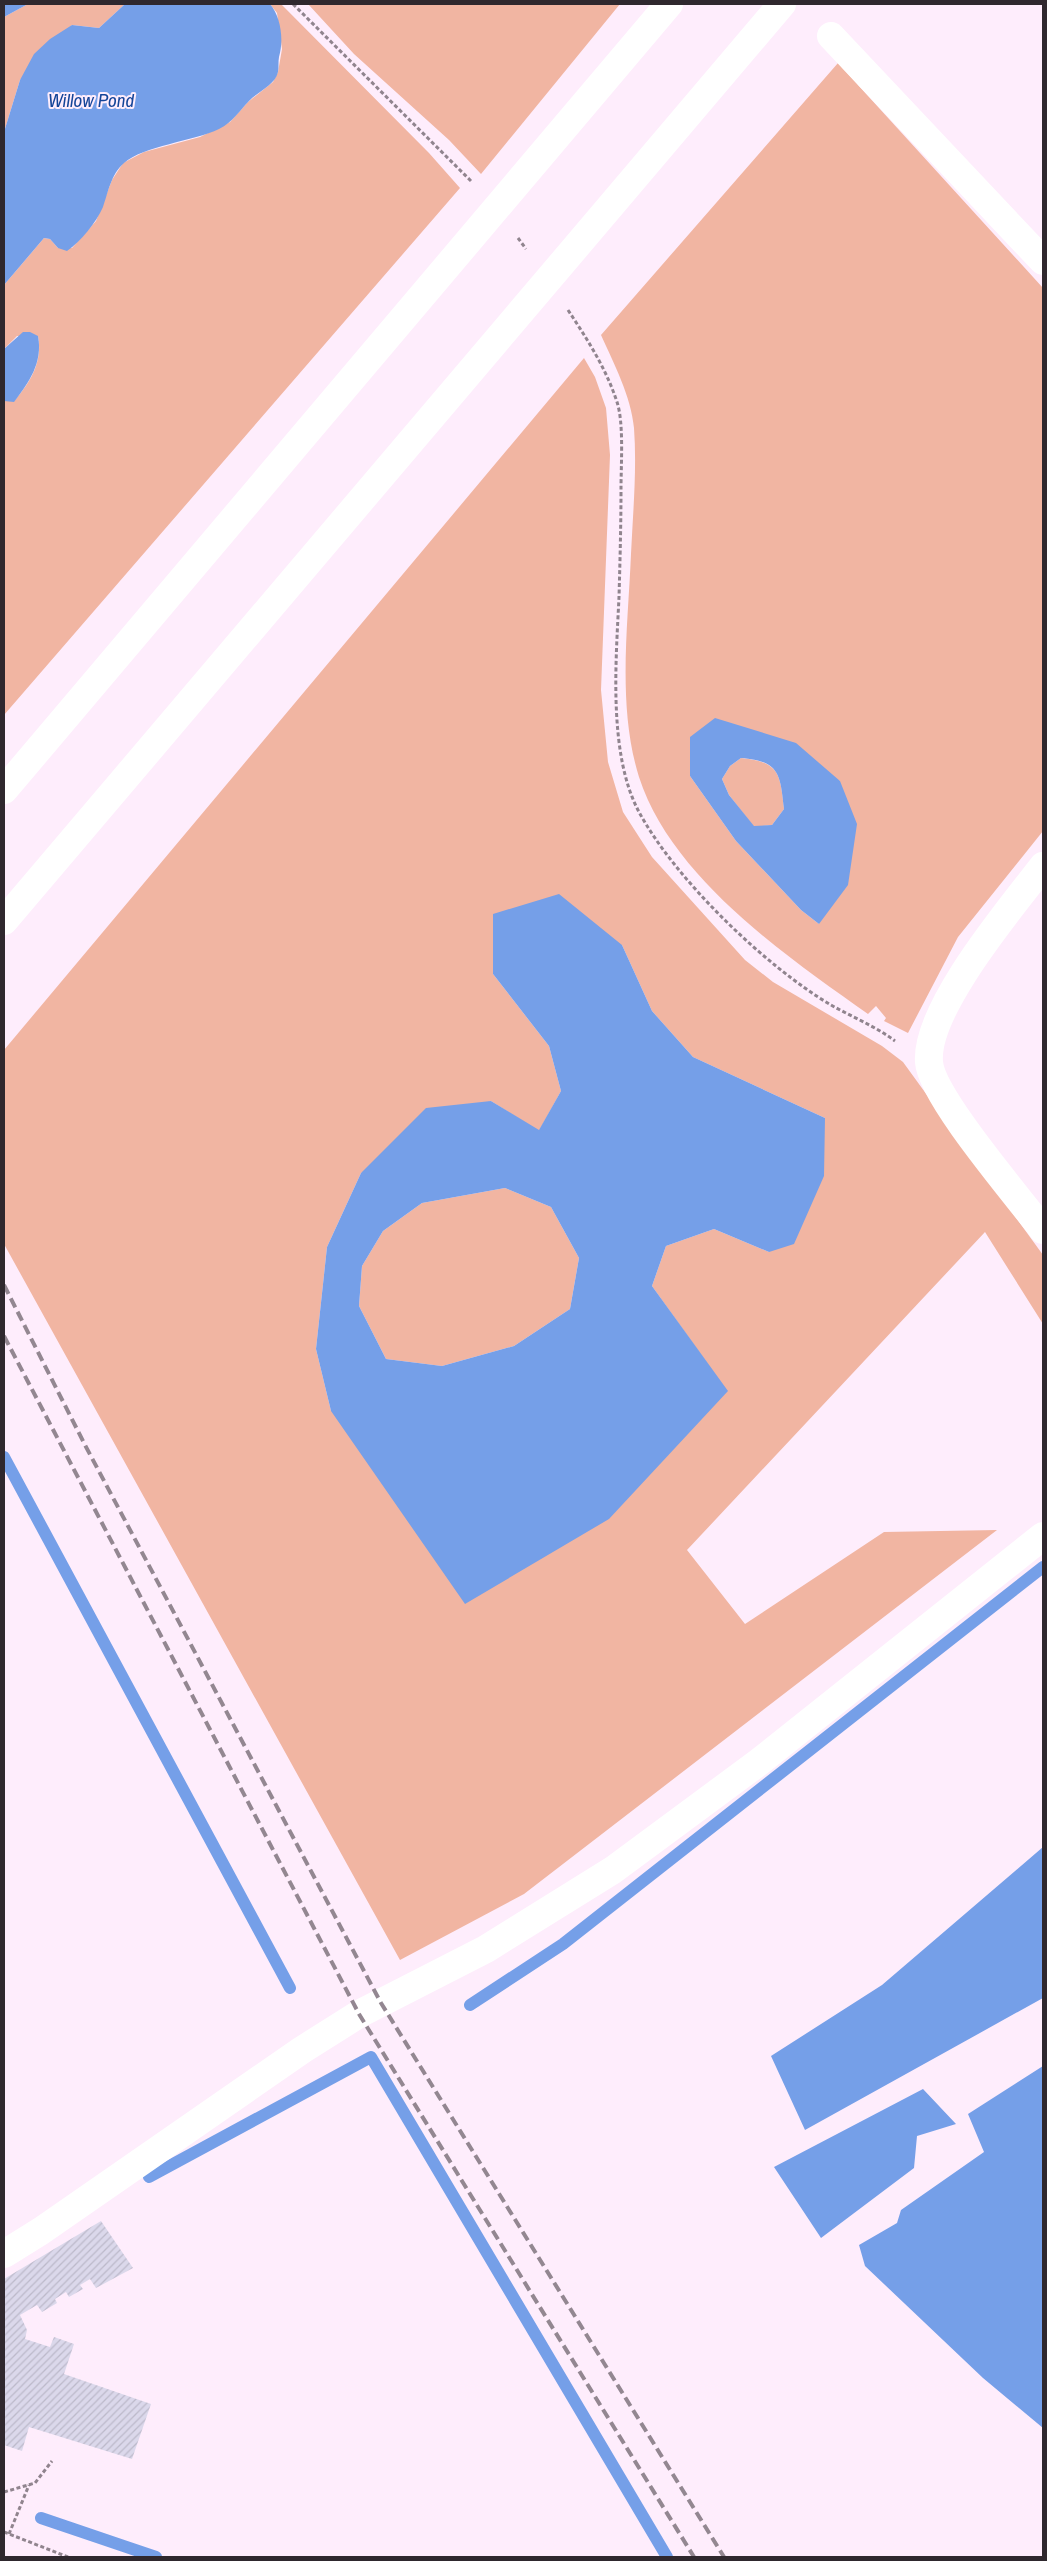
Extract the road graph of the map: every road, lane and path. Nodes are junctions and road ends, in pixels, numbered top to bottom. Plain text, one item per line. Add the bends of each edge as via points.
1 (293, 4) edge
2 (668, 4) edge
3 (782, 4) edge
4 (831, 36) dead end
5 (475, 186) dead end
6 (516, 236) dead end
7 (528, 251) dead end
8 (1043, 261) edge
9 (564, 304) dead end
10 (4, 790) edge
11 (1043, 866) edge
12 (4, 921) edge
13 (929, 1064) junction
14 (1043, 1230) edge
15 (1043, 1536) edge
16 (4, 2254) edge
17 (52, 2461) dead end
18 (29, 2485) junction
19 (4, 2492) edge
20 (4, 2532) edge
21 (9, 2534) junction
22 (68, 2557) edge

1 - 5 path via 457,164
2 - 10 main road
3 - 12 main road
4 - 8 main road
6 - 7 path
9 - 13 path via 594,350 618,403 621,453 615,677 618,732 627,778 638,811 681,871 755,949 830,1004 882,1031
11 - 13 main road via 1006,913 938,1017 930,1040
13 - 14 main road via 942,1097
15 - 16 main road via 759,1762 613,1870 486,1950 351,2019
17 - 18 path via 35,2483
18 - 19 path
18 - 21 path
20 - 21 path
21 - 22 path

